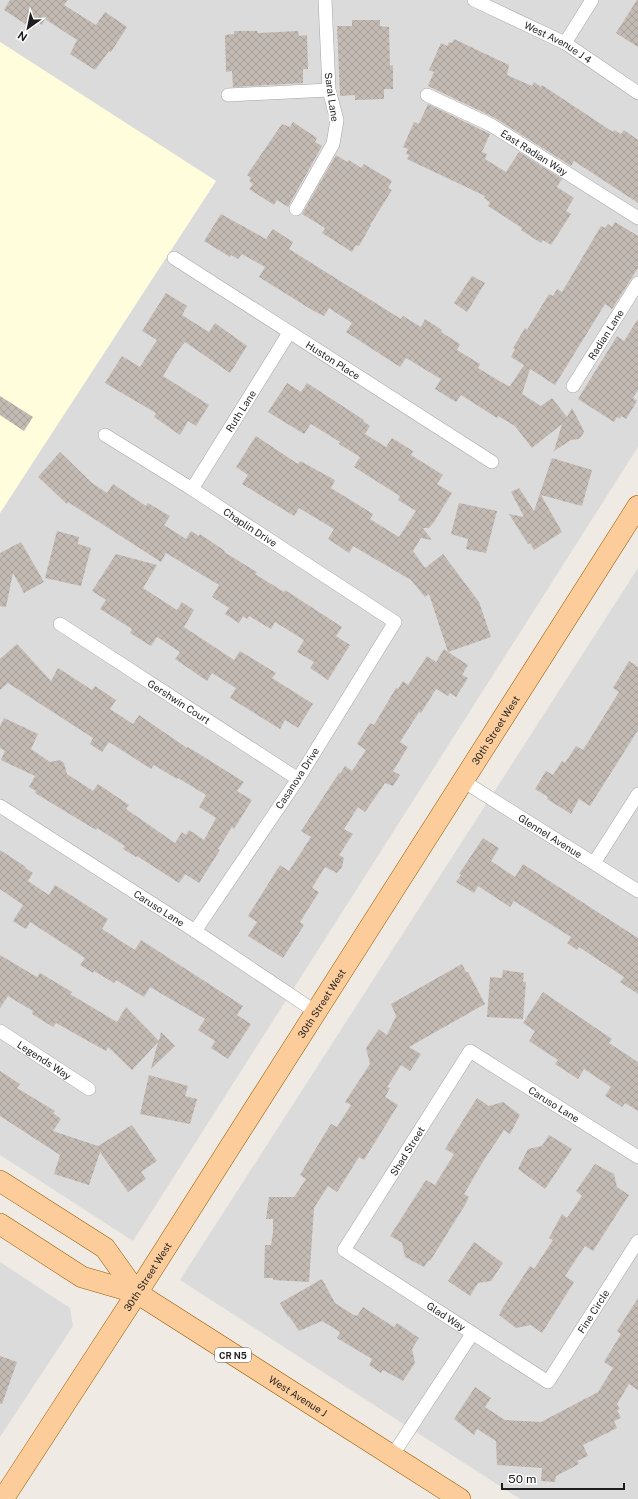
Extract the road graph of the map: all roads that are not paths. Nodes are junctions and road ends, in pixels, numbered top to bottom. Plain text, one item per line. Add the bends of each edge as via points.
1 (324, 0) edge
2 (474, 0) edge
3 (592, 0) edge
4 (565, 43) junction
5 (329, 90) junction
6 (638, 93) edge
7 (228, 95) dead end
8 (427, 95) dead end
9 (296, 209) dead end
10 (638, 218) edge
11 (174, 258) dead end
12 (638, 283) edge
13 (289, 333) junction
14 (573, 386) dead end
15 (105, 436) dead end
16 (492, 462) dead end
17 (192, 489) junction
18 (638, 506) edge
19 (395, 622) joint
20 (60, 624) dead end
21 (298, 779) junction
22 (463, 781) junction
23 (638, 794) edge
24 (0, 806) edge
25 (594, 863) junction
26 (638, 891) edge
27 (195, 931) junction
28 (316, 1012) junction
29 (0, 1031) edge
30 (470, 1051) joint
31 (90, 1089) dead end
32 (638, 1157) edge
33 (0, 1181) edge
34 (0, 1224) edge
35 (638, 1241) edge
36 (344, 1250) joint
37 (137, 1293) junction
38 (472, 1334) junction
39 (548, 1382) joint
40 (392, 1456) junction
41 (3, 1499) edge
42 (460, 1499) edge

1 - 5 street, Saral Lane
2 - 4 street, West Avenue J 4
3 - 4 street
4 - 6 street, West Avenue J 4
5 - 7 street
5 - 9 street, Saral Lane via 337,120 334,144
8 - 10 street, East Radian Way via 491,125
11 - 13 street, Huston Place
12 - 14 street, Radian Lane
13 - 16 street, Huston Place
13 - 17 street, Ruth Lane
15 - 17 street, Chaplin Drive
17 - 19 street, Chaplin Drive
18 - 22 main road, 30th Street West
19 - 21 street, Casanova Drive
20 - 21 street, Gershwin Court
21 - 27 street, Casanova Drive
22 - 25 street, Glennel Avenue
22 - 28 main road, 30th Street West
23 - 25 street
24 - 27 street, Caruso Lane
25 - 26 street, Glennel Avenue
27 - 28 street, Caruso Lane
28 - 37 main road, 30th Street West
29 - 31 street, Legends Way
30 - 32 street, Caruso Lane
30 - 36 street, Shad Street
33 - 37 main road, West Avenue J via 105,1248
34 - 37 main road, West Avenue J via 82,1277
35 - 39 street, Fine Circle
36 - 38 street, Glad Way
37 - 40 main road, West Avenue J / CR N5
37 - 41 main road, 30th Street West
38 - 39 street, Glad Way
38 - 40 street
40 - 42 main road, West Avenue J / CR N5

